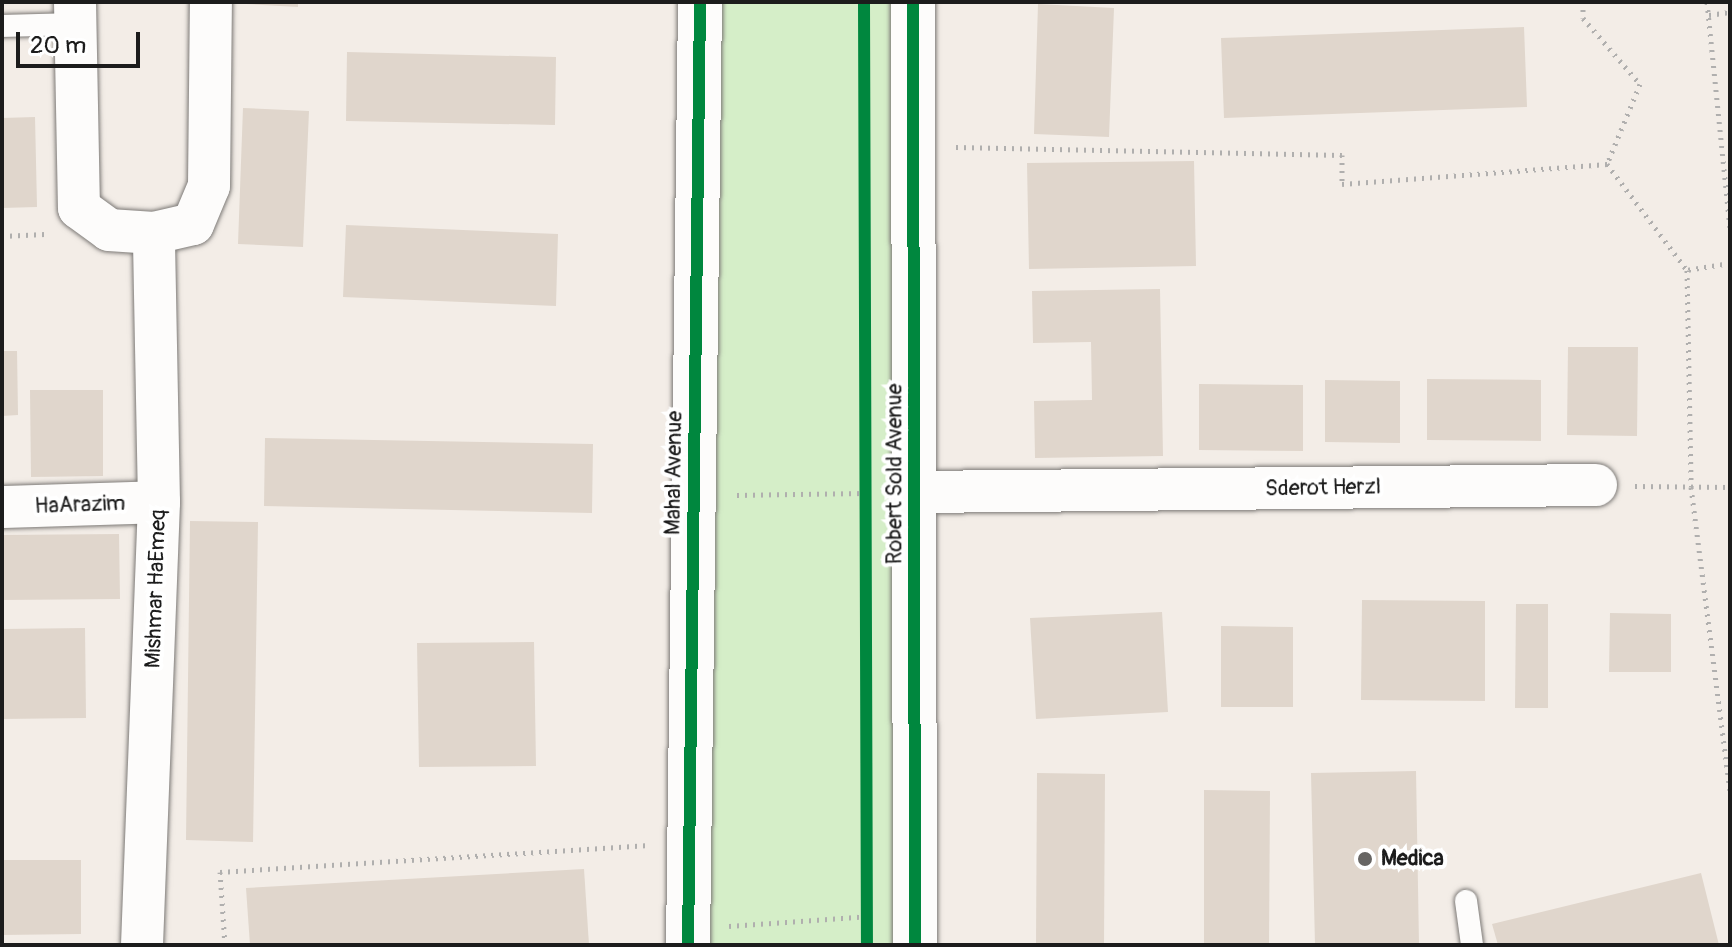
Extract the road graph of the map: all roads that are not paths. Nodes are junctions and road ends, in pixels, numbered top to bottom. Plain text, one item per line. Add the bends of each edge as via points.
1 (211, 2) edge
2 (700, 2) edge
3 (913, 2) edge
4 (75, 13) edge
5 (2, 26) edge
6 (154, 233) junction
7 (1596, 485) road end
8 (916, 492) junction
9 (159, 502) junction
10 (2, 507) edge
11 (1466, 901) dead end
12 (688, 937) edge
13 (142, 945) edge
14 (915, 945) edge
15 (1472, 945) edge

1 - 6 street via 209,186 193,224
2 - 12 street, Mahal Avenue
3 - 8 street, Robert Sold Avenue
4 - 5 lane
4 - 6 street via 79,208 109,230
6 - 9 street, Mishmar HaEmeq
7 - 8 street, Sderot Herzl
8 - 14 street, Robert Sold Avenue
9 - 10 street, HaArazim
9 - 13 street, Mishmar HaEmeq
11 - 15 lane

